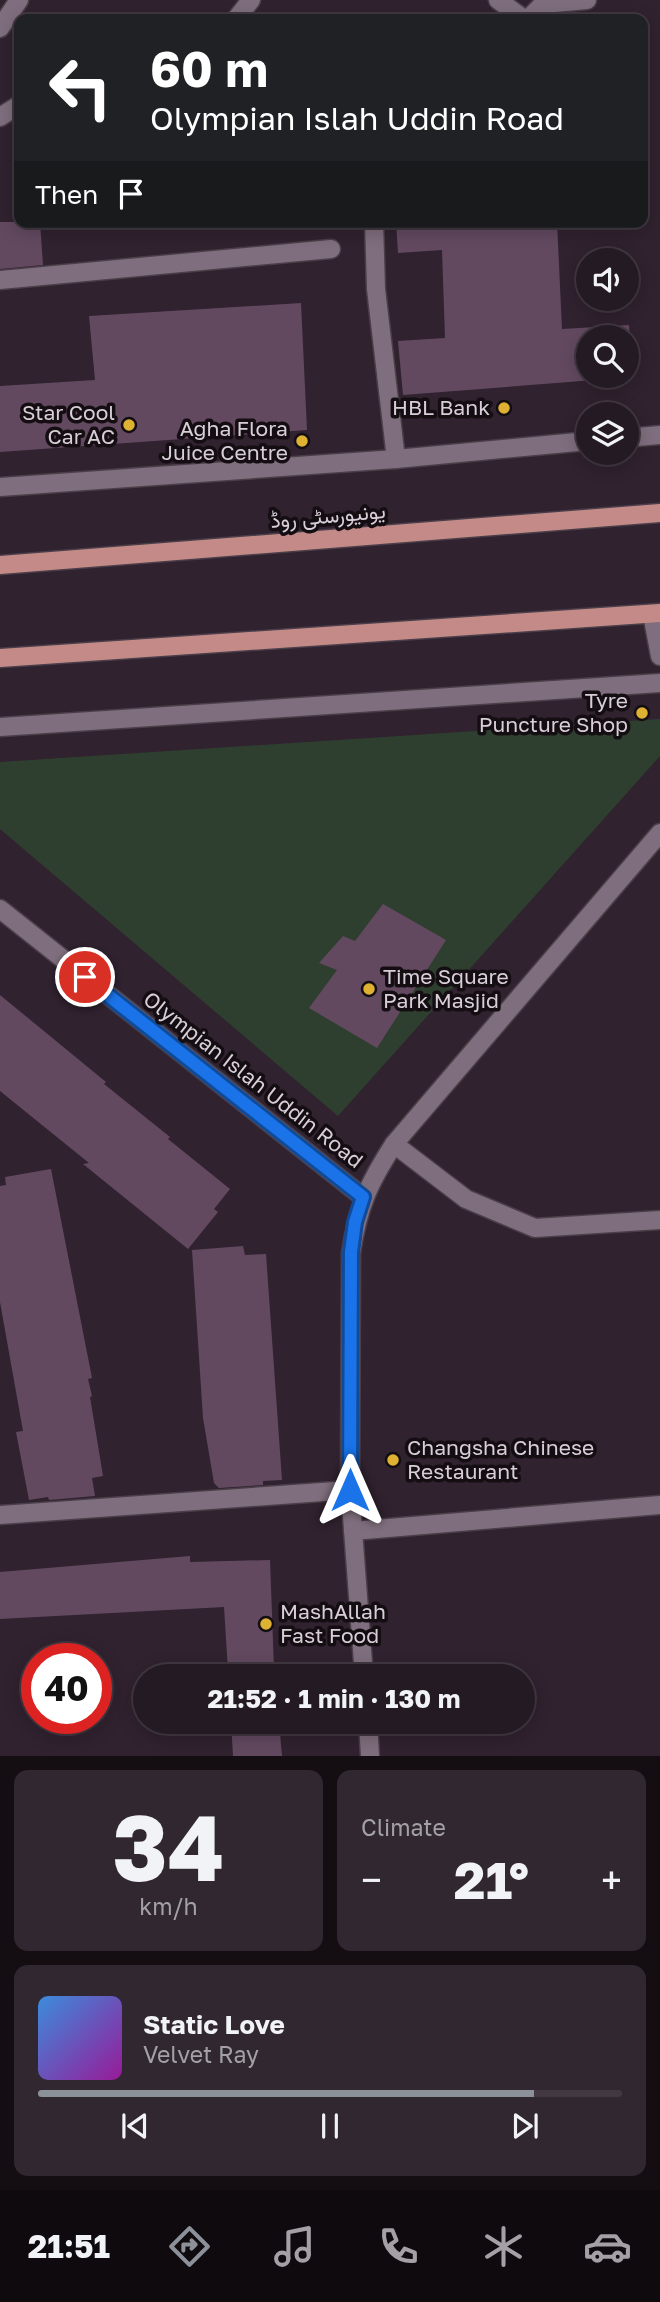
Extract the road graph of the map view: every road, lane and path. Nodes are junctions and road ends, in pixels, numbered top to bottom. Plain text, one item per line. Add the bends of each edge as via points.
1 (19, 0) edge
2 (251, 0) edge
3 (498, 0) edge
4 (587, 0) edge
5 (240, 14) edge
6 (519, 14) edge
7 (532, 14) edge
8 (0, 28) edge
9 (374, 228) edge
10 (331, 250) dead end
11 (0, 280) edge
12 (660, 435) edge
13 (639, 437) edge
14 (576, 442) edge
15 (396, 458) junction
16 (0, 487) edge
17 (660, 513) edge
18 (0, 565) edge
19 (656, 613) edge
20 (660, 656) edge
21 (0, 658) edge
22 (660, 683) edge
23 (0, 727) edge
24 (660, 833) edge
25 (0, 909) edge
26 (394, 1143) junction
27 (363, 1197) junction
28 (660, 1220) edge
29 (350, 1490) junction
30 (660, 1506) edge
31 (0, 1516) edge
32 (353, 1531) junction
33 (363, 1664) edge
34 (369, 1734) edge
35 (370, 1756) edge

1 - 8 street
2 - 5 street
3 - 6 street
4 - 7 street via 543,4
9 - 15 street via 376,289
10 - 11 street
12 - 13 street
14 - 15 street
15 - 16 street
17 - 18 main road, یونیورسٹی روڈ
19 - 20 street
19 - 21 main road
22 - 23 street
24 - 26 street
25 - 27 street, Olympian Islah Uddin Road
26 - 27 street
26 - 28 street via 466,1199 535,1227
27 - 29 street, Olympian Islah Uddin Road via 351,1252
29 - 31 street
29 - 32 street, Olympian Islah Uddin Road
30 - 32 street
32 - 33 street, Olympian Islah Uddin Road
34 - 35 street

